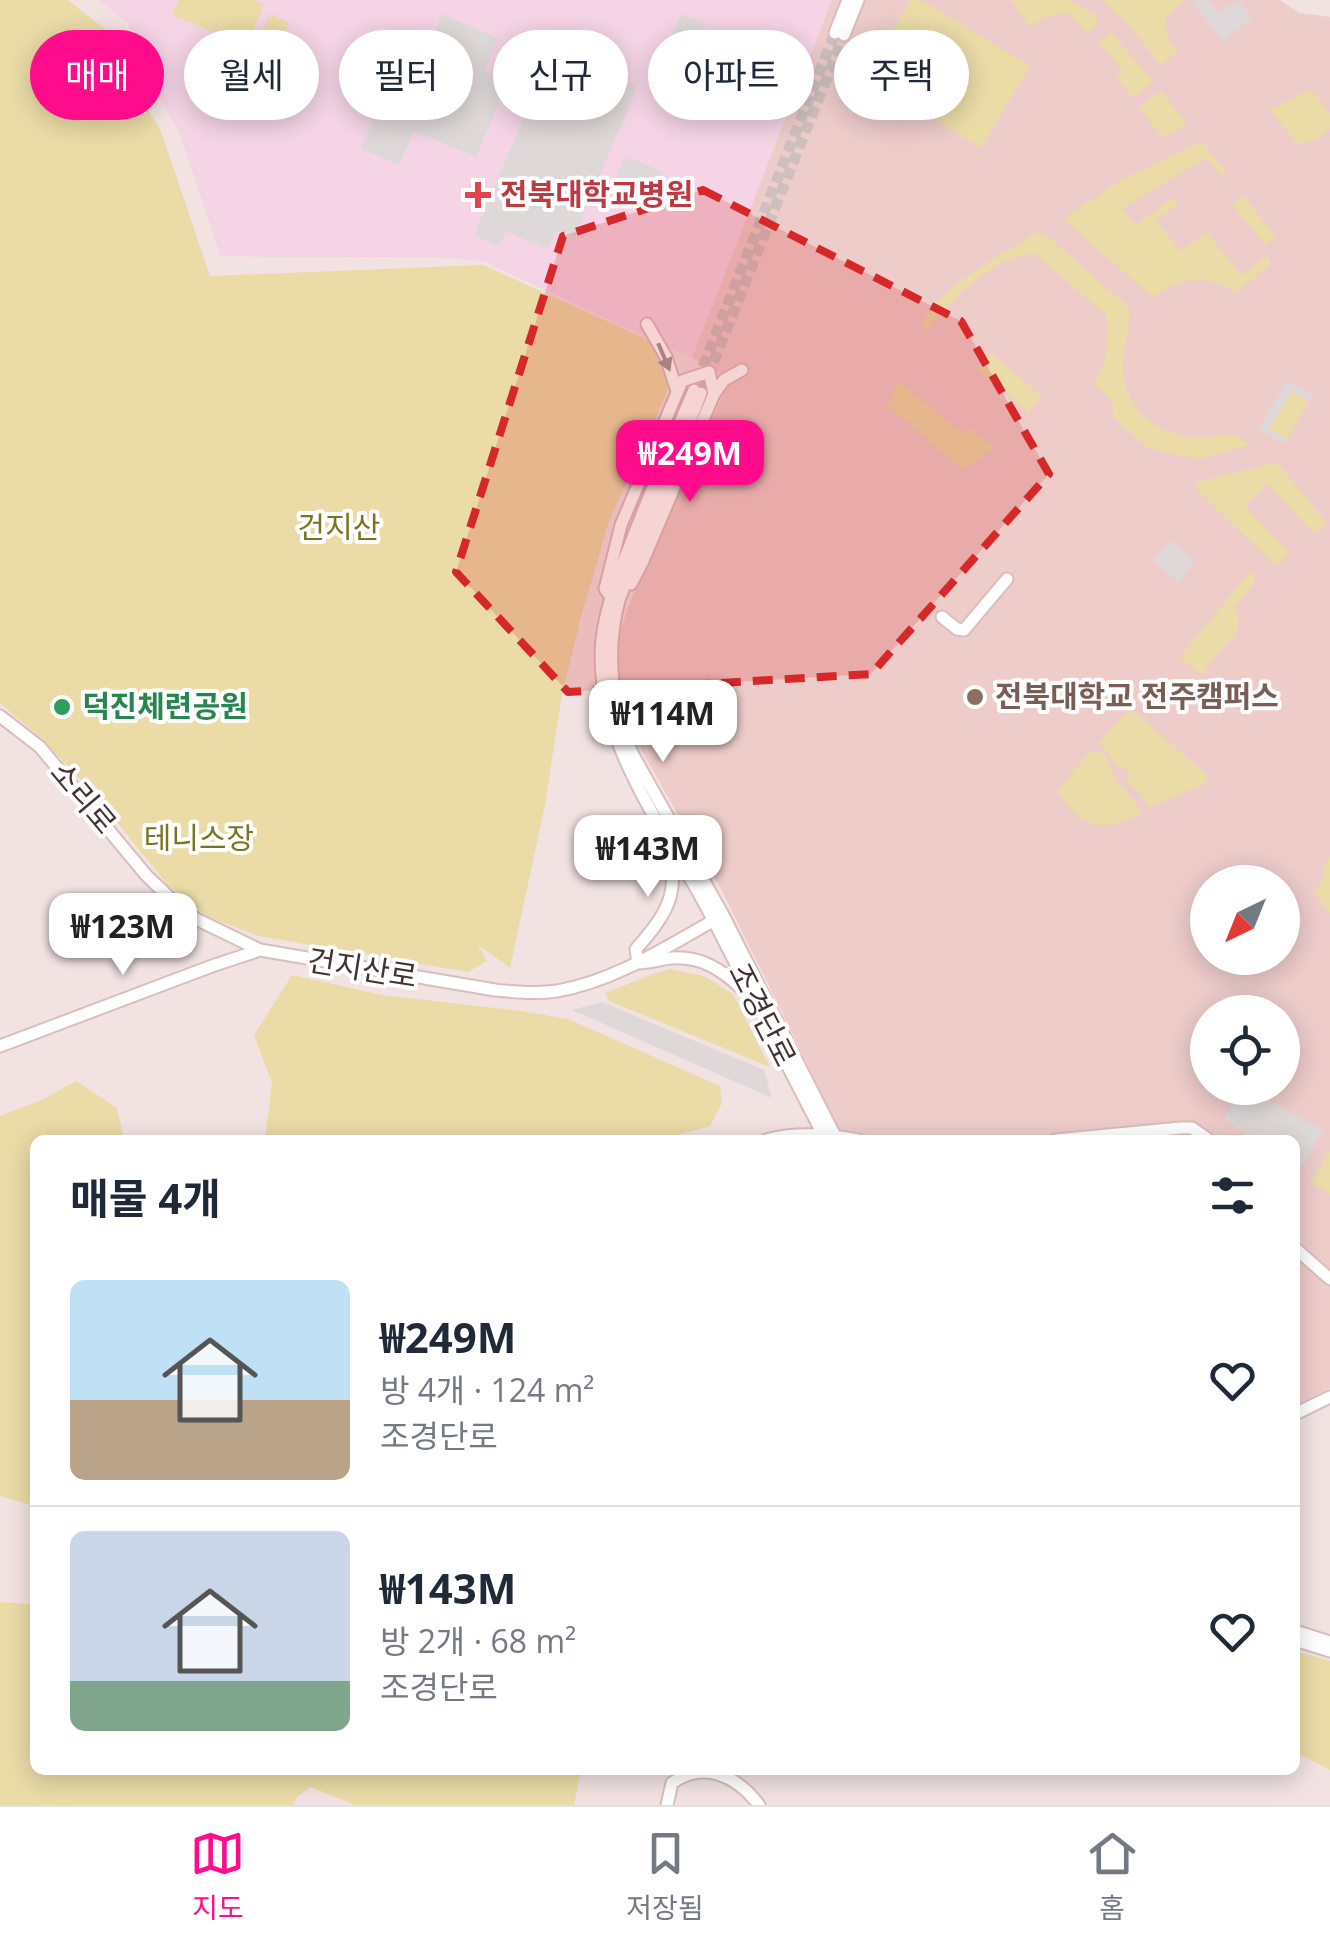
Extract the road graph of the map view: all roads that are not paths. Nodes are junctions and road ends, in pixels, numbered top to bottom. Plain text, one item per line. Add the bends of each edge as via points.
1 (848, 0) edge
2 (858, 0) edge
3 (647, 324) dead end
4 (742, 370) dead end
5 (677, 390) junction
6 (703, 392) junction
7 (1006, 580) dead end
8 (614, 600) junction
9 (942, 617) dead end
10 (0, 716) edge
11 (658, 819) junction
12 (718, 918) junction
13 (260, 950) junction
14 (638, 963) junction
15 (746, 984) junction
16 (0, 1046) edge
17 (829, 1135) edge
18 (829, 1135) edge
19 (1108, 1135) edge
20 (1201, 1135) edge
21 (1300, 1252) edge
22 (1330, 1279) edge
23 (1330, 1397) edge
24 (1300, 1412) edge
25 (1300, 1633) edge
26 (1300, 1642) edge
27 (1330, 1642) edge
28 (1330, 1651) edge
29 (683, 1775) edge
30 (720, 1775) edge
31 (667, 1805) edge
32 (758, 1805) edge

1 - 2 street via 840,34
3 -> 5 street
4 - 6 street
5 - 6 street via 682,381 709,372
5 - 8 street via 621,524 605,589
6 - 8 street, 조경단로 via 635,530
6 - 8 street via 642,564 623,602
7 - 9 street via 964,630
8 - 11 street, 조경단로 via 602,639 604,698 616,741
8 - 12 street, 조경단로 via 610,664 624,734
10 - 13 street, 소리로 via 40,747 172,901
11 - 12 street, 조경단로
11 - 14 street via 672,863 672,891 663,916 636,949
12 - 14 street, 건지산로
12 - 15 street, 조경단로
12 - 17 street, 조경단로
13 - 14 street, 건지산로 via 521,992 572,988
13 - 16 street, 건지산로
14 - 15 street via 686,958 712,965 741,988
15 - 18 street, 조경단로
19 - 20 street via 1192,1128
21 - 22 street
23 - 24 street
25 - 27 street
26 - 28 street
29 - 31 street via 672,1783
30 - 32 street via 748,1790

